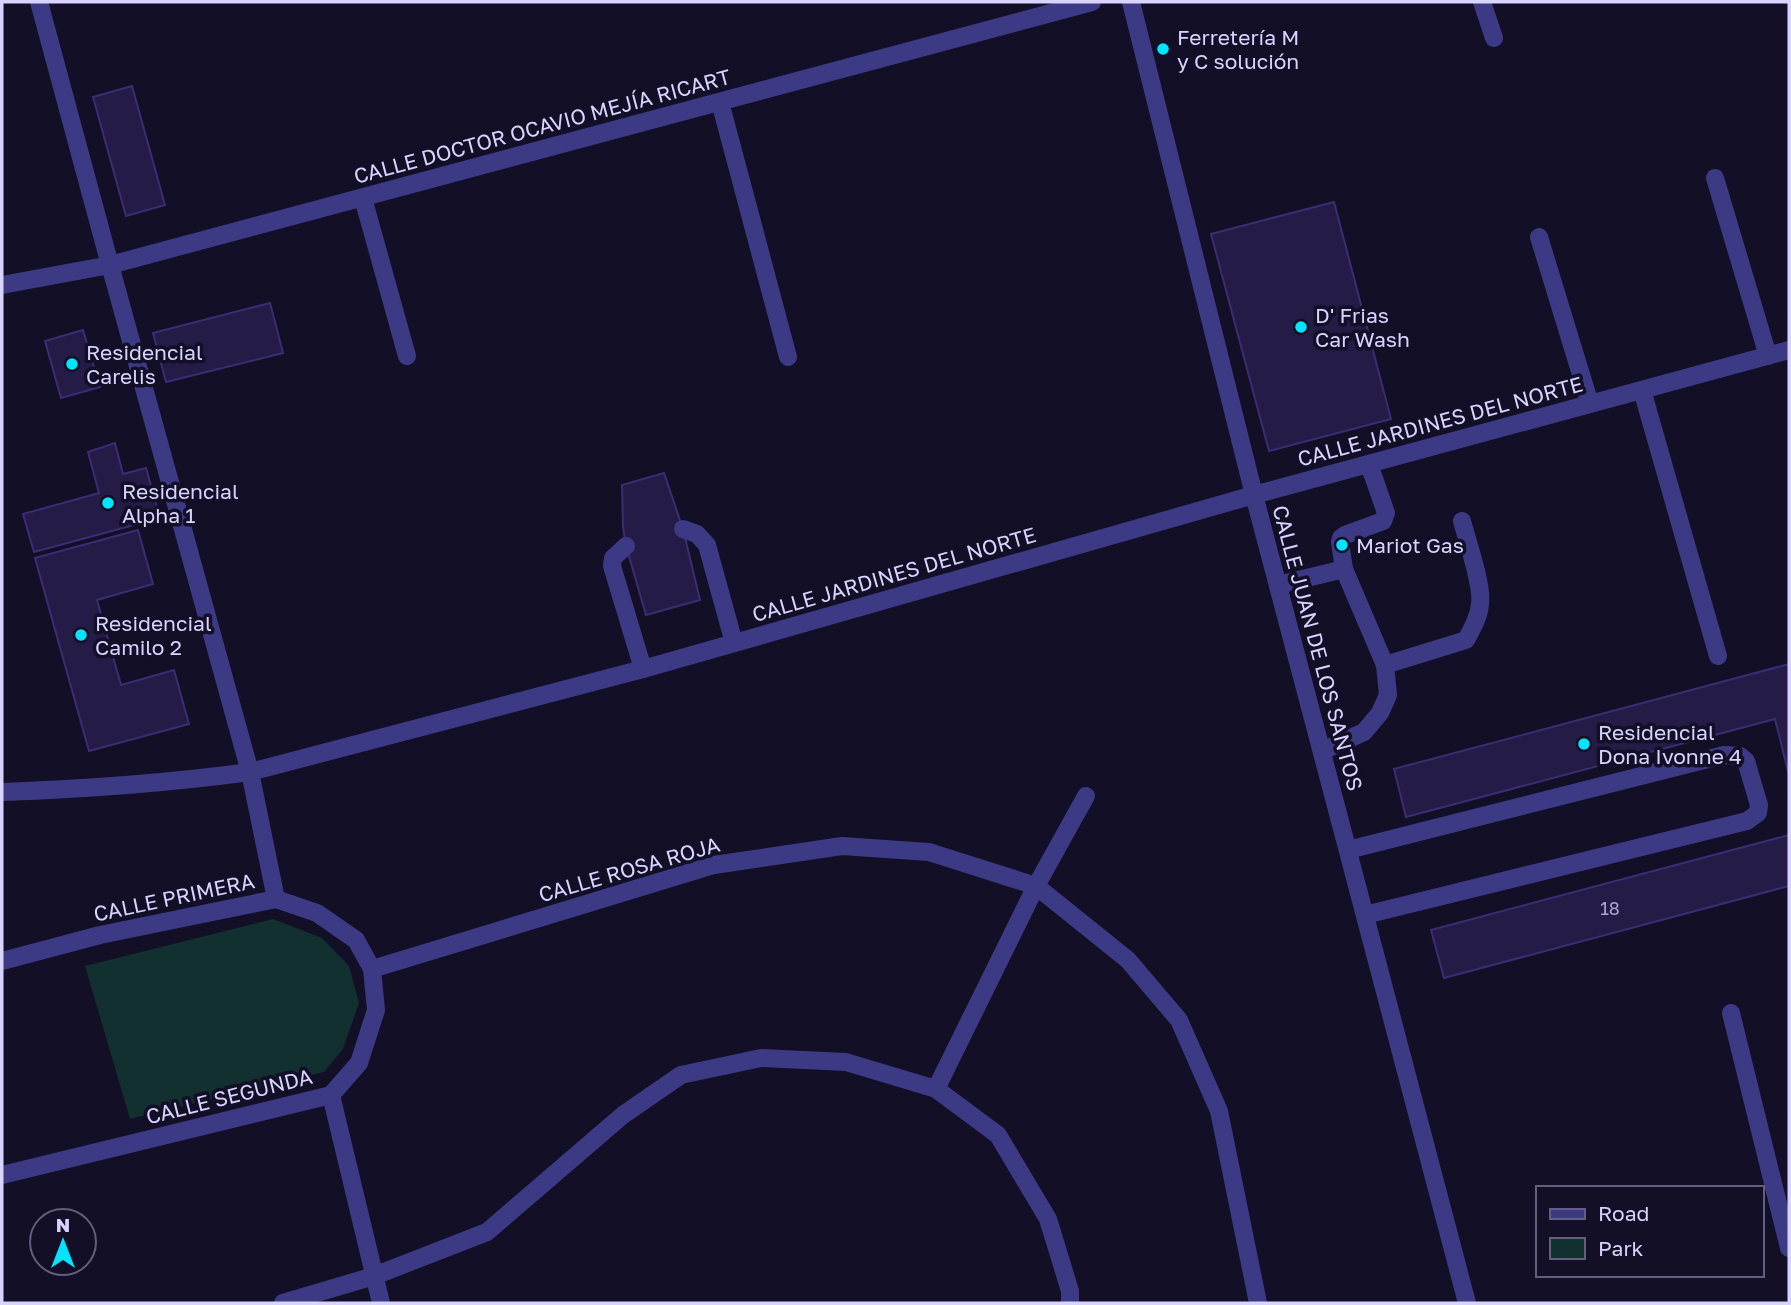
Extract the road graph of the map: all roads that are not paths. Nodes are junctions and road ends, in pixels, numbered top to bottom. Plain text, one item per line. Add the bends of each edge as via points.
1 (39, 2) edge
2 (1093, 2) edge
3 (1131, 2) edge
4 (1482, 2) edge
5 (1494, 38) dead end
6 (720, 102) junction
7 (1715, 178) dead end
8 (363, 198) junction
9 (1539, 237) dead end
10 (110, 265) junction
11 (2, 285) edge
12 (1789, 350) edge
13 (407, 356) dead end
14 (1768, 356) junction
15 (788, 357) dead end
16 (1642, 390) junction
17 (1590, 404) junction
18 (1369, 464) junction
19 (1254, 495) junction
20 (1462, 521) dead end
21 (683, 529) dead end
22 (626, 546) dead end
23 (1344, 569) junction
24 (1278, 585) junction
25 (734, 643) junction
26 (1718, 656) dead end
27 (1385, 665) junction
28 (643, 669) junction
29 (1322, 751) junction
30 (250, 772) junction
31 (2, 792) edge
32 (1086, 796) dead end
33 (1348, 850) junction
34 (1036, 886) junction
35 (276, 899) junction
36 (1365, 915) junction
37 (2, 961) edge
38 (372, 969) junction
39 (1731, 1013) dead end
40 (936, 1089) junction
41 (331, 1095) junction
42 (2, 1175) edge
43 (1789, 1248) edge
44 (374, 1276) junction
45 (284, 1303) edge
46 (382, 1303) edge
47 (1070, 1303) edge
48 (1258, 1303) edge
49 (1467, 1303) edge

1 - 10 street
2 - 6 street, CALLE DOCTOR OCAVIO MEJÍA RICART
3 - 19 street, CALLE JUAN DE LOS SANTOS
4 - 5 street
6 - 8 street, CALLE DOCTOR OCAVIO MEJÍA RICART
6 - 15 street
7 - 14 street
8 - 10 street, CALLE DOCTOR OCAVIO MEJÍA RICART
8 - 13 street
9 - 17 street
10 - 11 street, CALLE DOCTOR OCAVIO MEJÍA RICART
10 - 30 street
12 - 14 street, CALLE JARDINES DEL NORTE
14 - 16 street, CALLE JARDINES DEL NORTE
16 - 17 street, CALLE JARDINES DEL NORTE
16 - 26 street
17 - 18 street, CALLE JARDINES DEL NORTE
18 - 19 street, CALLE JARDINES DEL NORTE
18 - 23 street via 1385,518 1341,538
19 - 24 street, CALLE JUAN DE LOS SANTOS
19 - 25 street, CALLE JARDINES DEL NORTE
20 - 27 street via 1481,602 1474,627 1466,640
21 - 25 street via 707,545
22 - 28 street via 613,558 612,566
23 - 24 street
23 - 27 street
24 - 29 street, CALLE JUAN DE LOS SANTOS
25 - 28 street, CALLE JARDINES DEL NORTE
27 - 29 street via 1388,695 1380,713 1364,733
28 - 30 street, CALLE JARDINES DEL NORTE
29 - 33 street, CALLE JUAN DE LOS SANTOS
30 - 31 street, CALLE JARDINES DEL NORTE via 87,789
30 - 35 street
32 - 34 street
33 - 36 street, CALLE JUAN DE LOS SANTOS
33 - 36 street via 1724,755 1746,761 1759,805 1758,813 1747,821
34 - 38 street, CALLE ROSA ROJA via 929,852 842,846 714,865
34 - 40 street
34 - 48 street, CALLE ROSA ROJA via 1128,960 1179,1020 1219,1111
35 - 37 street, CALLE PRIMERA via 100,935
35 - 38 street, CALLE PRIMERA via 317,913 356,940
36 - 49 street, CALLE JUAN DE LOS SANTOS
38 - 41 street, CALLE SEGUNDA via 376,1010 359,1063
39 - 43 street
40 - 44 street via 846,1062 761,1058 681,1075 622,1115 487,1231
40 - 47 street via 998,1135 1048,1219
41 - 42 street, CALLE SEGUNDA
41 - 44 street
44 - 45 street
44 - 46 street

